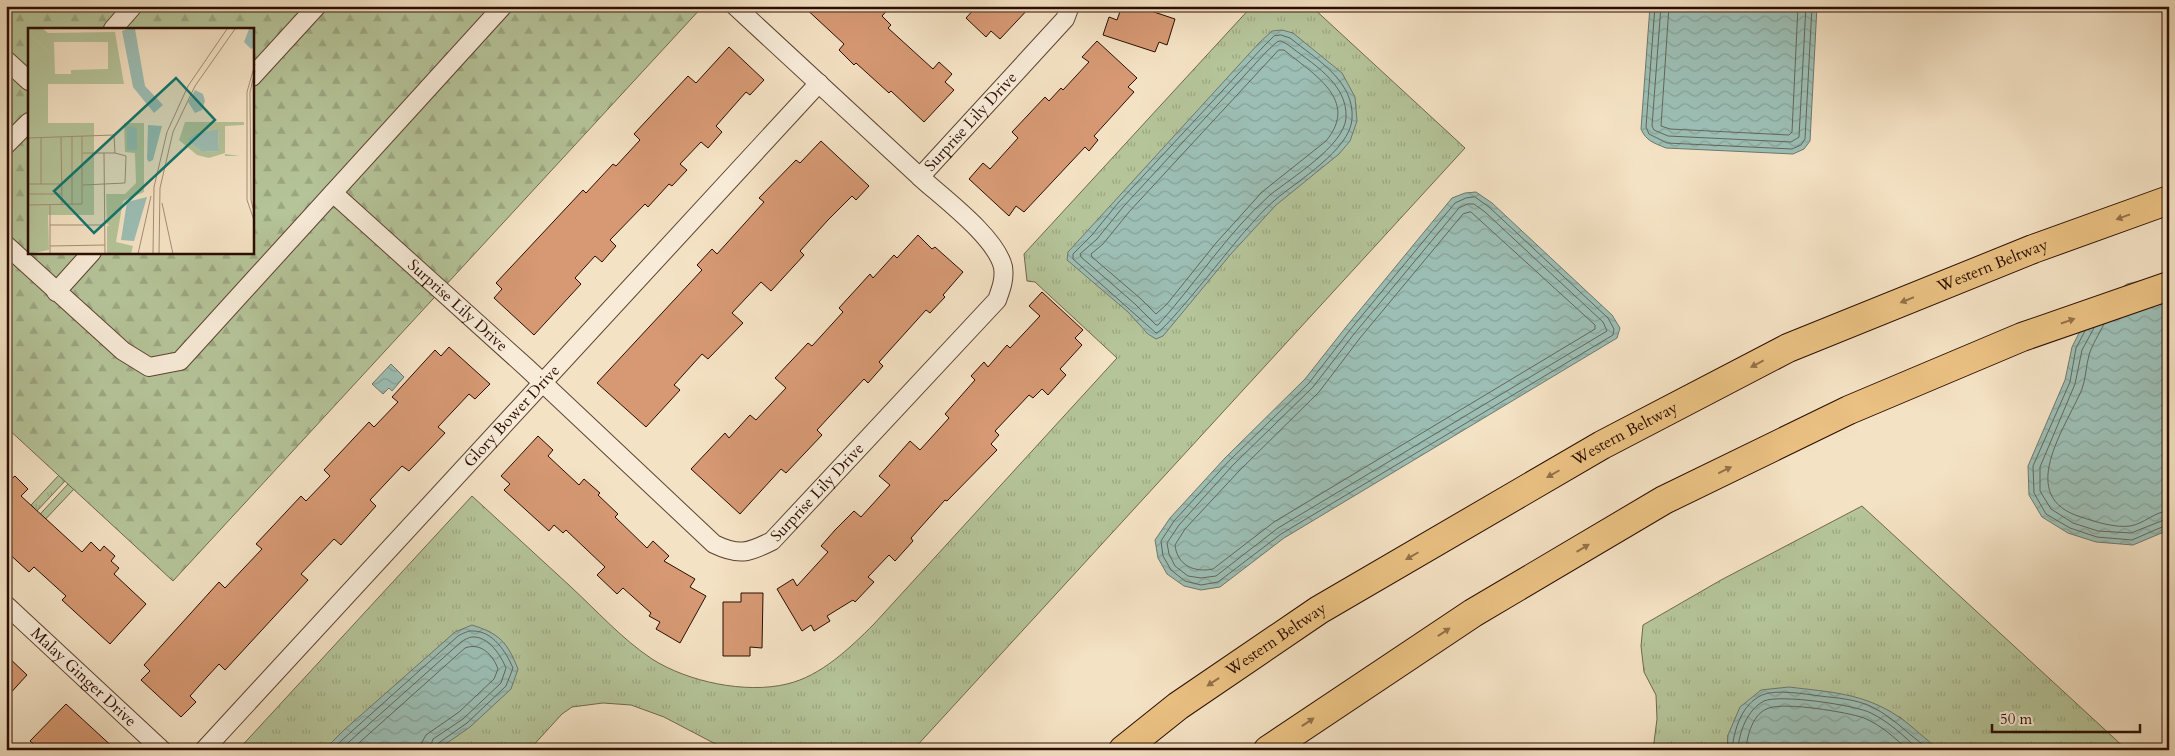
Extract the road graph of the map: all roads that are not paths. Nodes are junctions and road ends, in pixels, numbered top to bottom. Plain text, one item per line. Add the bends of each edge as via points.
1 (133, 6) edge
2 (317, 6) edge
3 (502, 6) edge
4 (734, 6) edge
5 (1070, 6) edge
6 (114, 28) edge
7 (6, 60) edge
8 (254, 75) edge
9 (28, 80) edge
10 (820, 84) junction
11 (28, 123) edge
12 (6, 145) edge
13 (920, 177) junction
14 (333, 193) junction
15 (2169, 200) edge
16 (6, 245) edge
17 (90, 254) edge
18 (2169, 286) edge
19 (56, 292) junction
20 (542, 383) junction
21 (6, 605) edge
22 (1178, 706) junction
23 (162, 750) edge
24 (204, 750) edge
25 (1103, 750) edge
26 (1123, 750) edge
27 (1268, 750) edge

1 - 6 street
2 - 8 street
3 - 14 street
4 - 10 street
5 - 13 street, Surprise Lily Drive via 1065,19
7 - 9 street
10 - 13 street
10 - 20 street, Glory Bower Drive
11 - 12 street
13 - 20 street, Surprise Lily Drive via 990,241 1003,266 1004,283 997,300 772,541 750,552 730,552 714,544
14 - 19 street via 180,361 149,367 123,351
14 - 20 street, Surprise Lily Drive
15 -> 22 highway, Western Beltway via 2033,249 1788,348 1602,445 1319,610
16 - 19 street
17 - 19 street
27 -> 18 highway via 1473,613 1664,500 1850,410 2022,338
20 - 24 street, Glory Bower Drive
21 - 23 street, Malay Ginger Drive
22 - 25 highway
22 - 26 highway, Western Beltway

